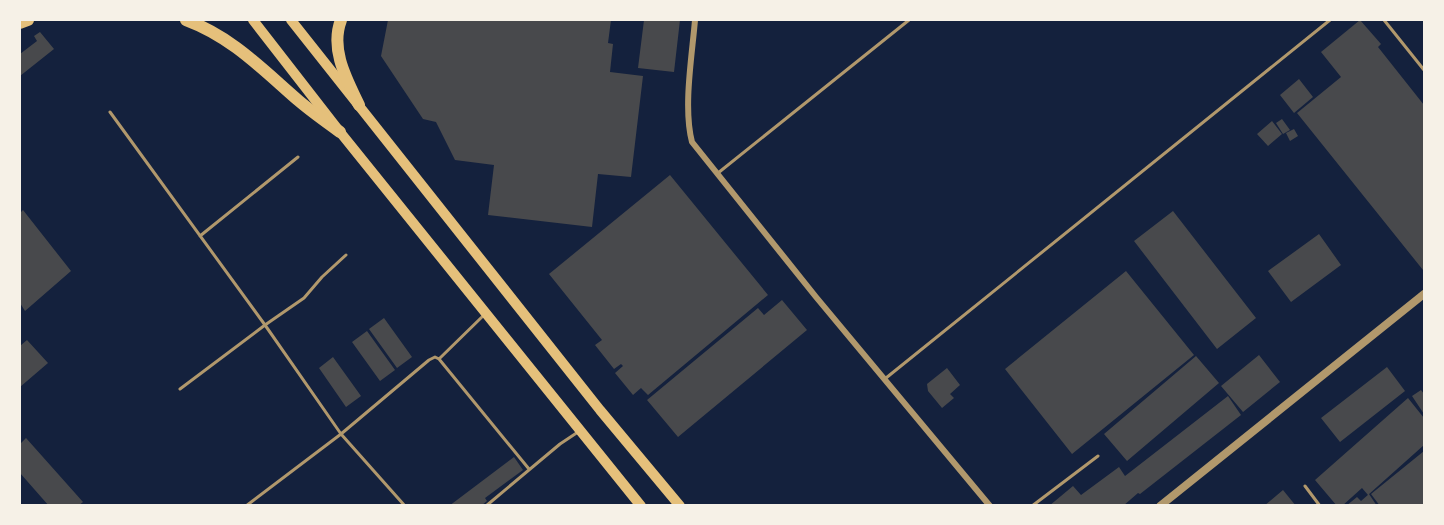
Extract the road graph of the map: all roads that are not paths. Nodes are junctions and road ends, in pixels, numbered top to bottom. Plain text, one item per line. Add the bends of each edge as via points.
1 (28, 20) edge
2 (186, 20) edge
3 (253, 20) edge
4 (291, 20) edge
5 (341, 20) edge
6 (695, 20) edge
7 (909, 20) edge
8 (1330, 20) edge
9 (1384, 20) edge
10 (20, 23) edge
11 (1425, 70) edge
12 (359, 105) junction
13 (110, 112) dead end
14 (340, 132) junction
15 (298, 157) dead end
16 (717, 174) junction
17 (200, 236) junction
18 (346, 255) dead end
19 (1425, 294) edge
20 (485, 314) junction
21 (265, 325) junction
22 (439, 359) junction
23 (885, 379) junction
24 (180, 389) dead end
25 (580, 431) junction
26 (341, 434) junction
27 (1098, 456) dead end
28 (529, 469) junction
29 (1305, 486) dead end
30 (253, 504) edge
31 (246, 506) edge
32 (405, 506) edge
33 (486, 506) edge
34 (641, 506) edge
35 (680, 506) edge
36 (990, 506) edge
37 (1032, 506) edge
38 (1160, 506) edge
39 (1320, 506) edge

1 - 10 highway
2 - 14 highway via 211,30 247,56
3 - 14 main road
4 - 12 main road
5 - 12 highway via 338,52
6 - 16 street via 689,128 692,142
7 - 16 lane
8 - 23 lane
9 - 11 lane
12 - 35 main road via 592,401
13 - 17 lane
14 - 20 main road
15 - 17 lane
16 - 23 street
17 - 21 lane
18 - 21 lane via 304,298
19 - 38 street
20 - 22 lane
20 - 25 main road
21 - 24 lane
21 - 26 lane
22 - 26 lane via 429,360
22 - 28 lane
23 - 36 street
25 - 28 lane
25 - 34 main road
26 - 30 lane
26 - 32 lane
27 - 37 lane
28 - 33 lane
29 - 39 lane
30 - 31 lane

